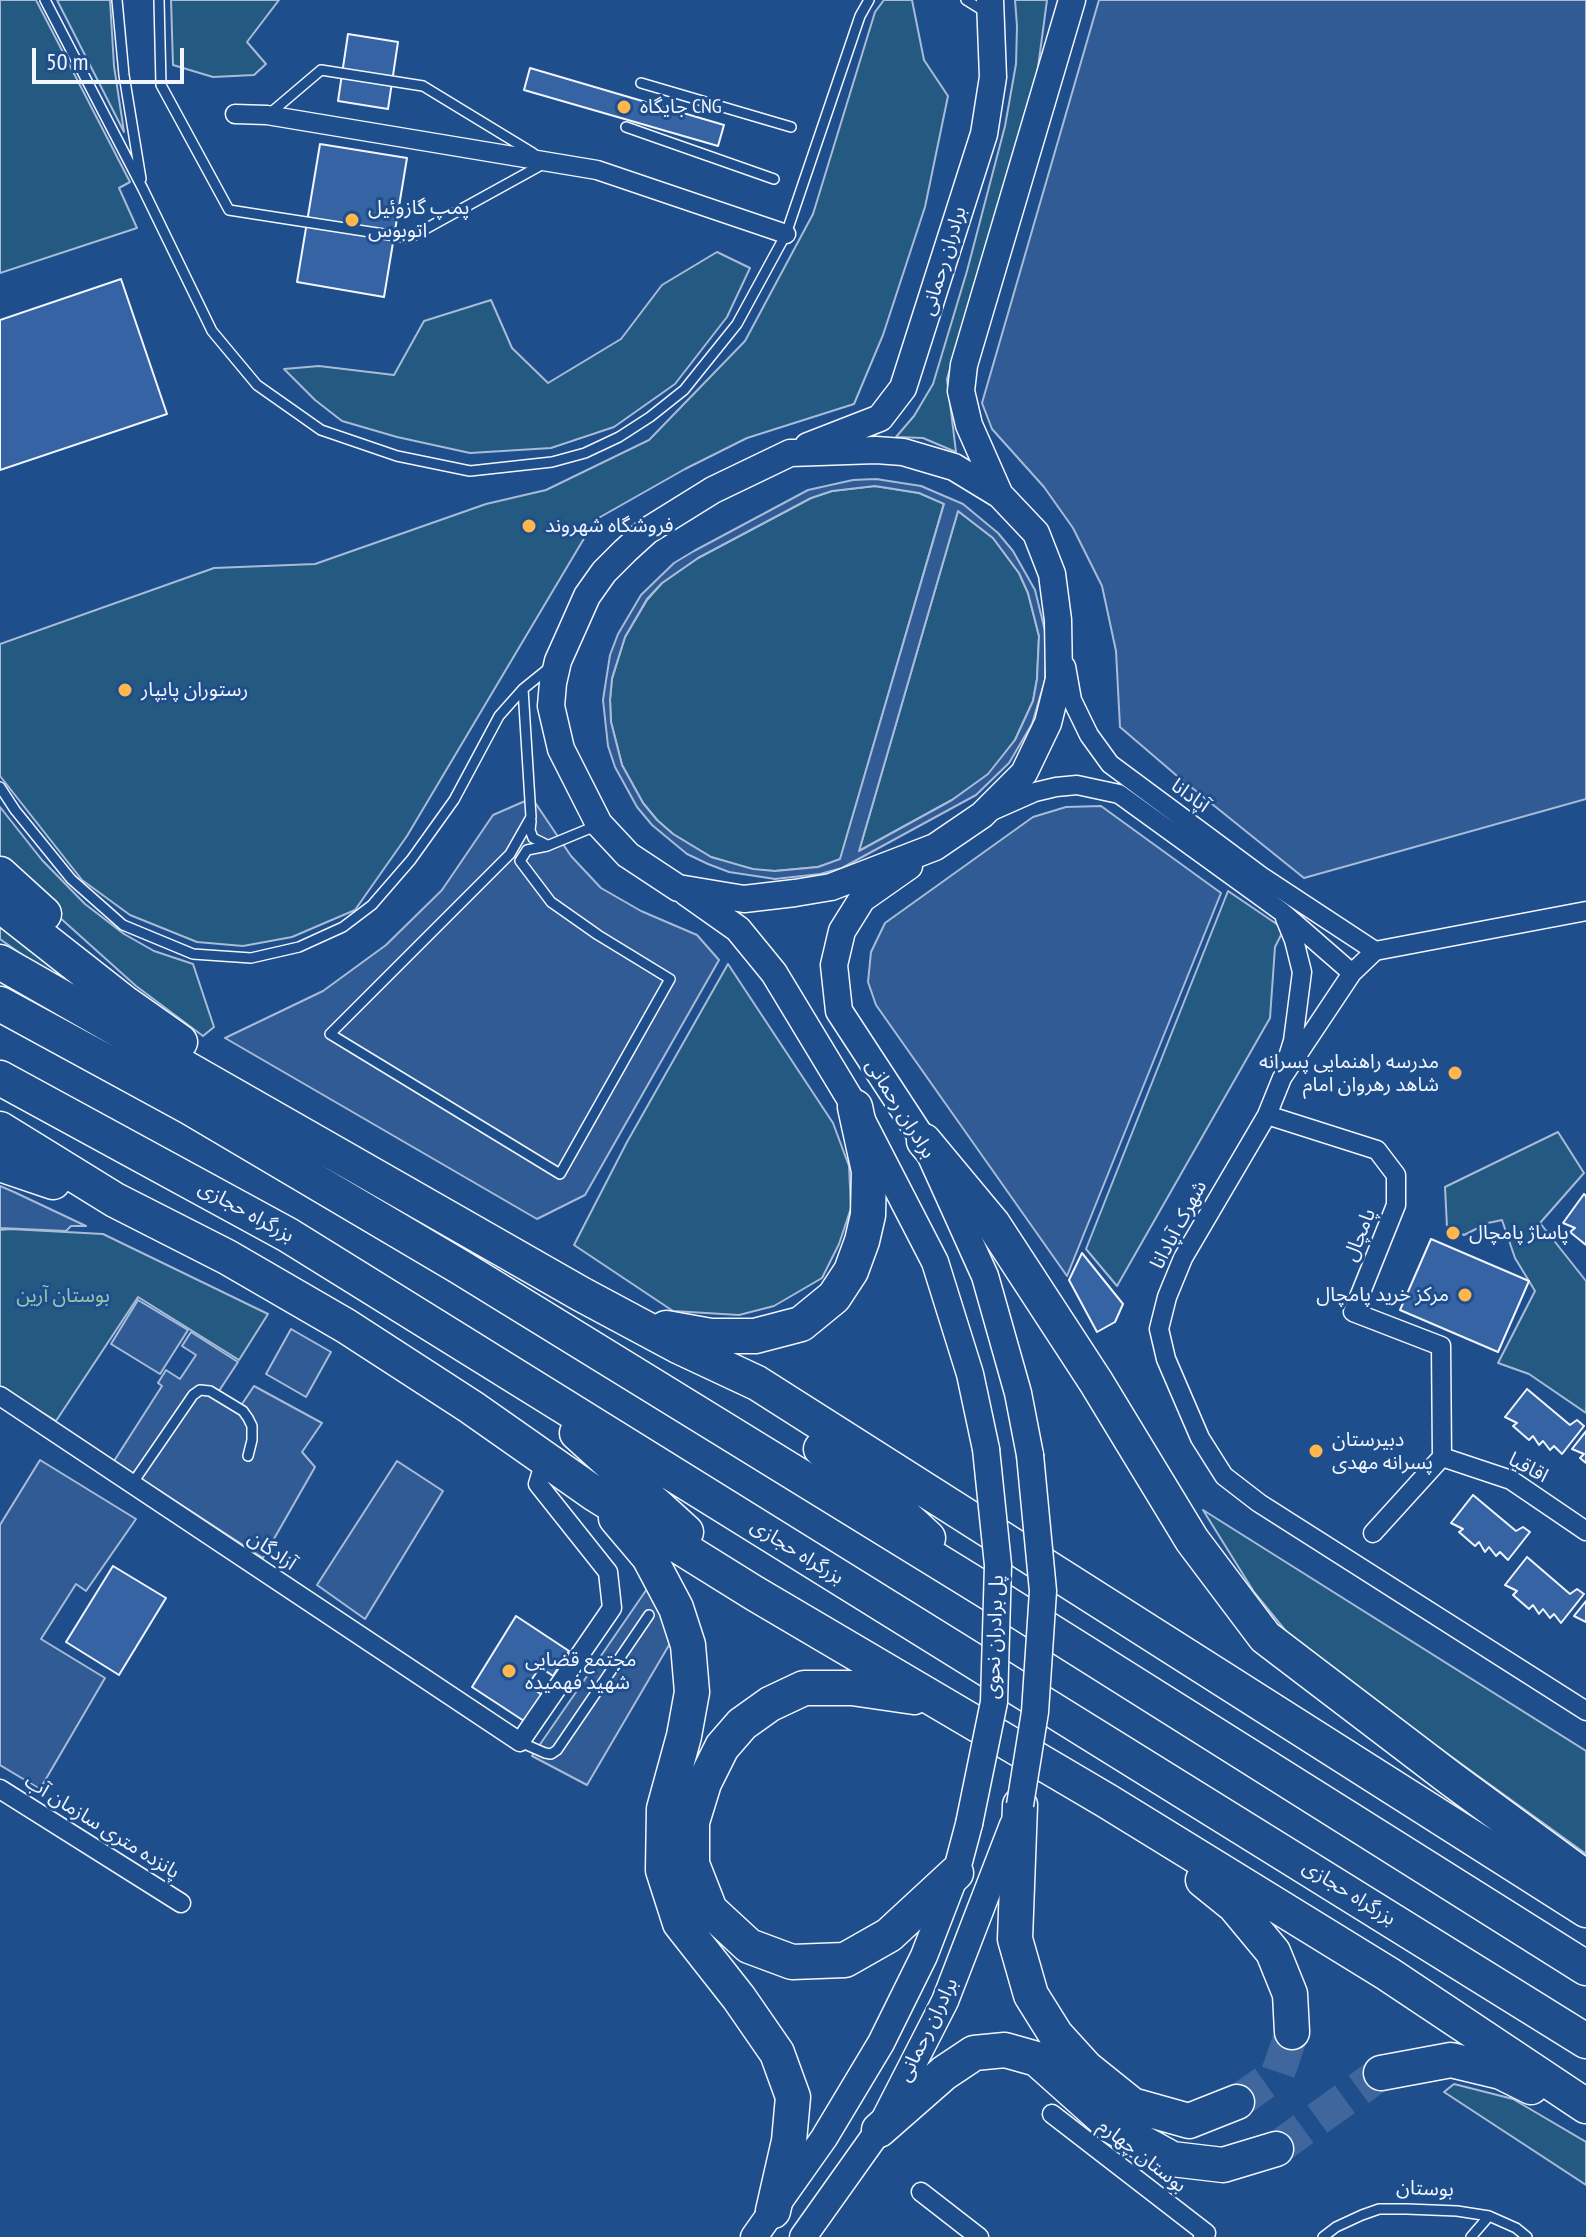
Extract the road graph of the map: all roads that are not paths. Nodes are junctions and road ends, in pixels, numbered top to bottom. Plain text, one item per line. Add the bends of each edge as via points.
1 (45, 0) edge
2 (117, 0) edge
3 (159, 0) edge
4 (869, 0) edge
5 (966, 0) edge
6 (1058, 0) edge
7 (1072, 0) edge
8 (990, 8) edge
9 (1051, 67) junction
10 (641, 83) dead end
11 (235, 114) dead end
12 (267, 115) junction
13 (626, 127) dead end
14 (791, 127) dead end
15 (547, 162) junction
16 (774, 179) dead end
17 (143, 189) junction
18 (786, 234) junction
19 (790, 453) junction
20 (1000, 495) junction
21 (1058, 620) junction
22 (558, 661) junction
23 (523, 689) junction
24 (0, 787) edge
25 (982, 815) junction
26 (531, 817) junction
27 (599, 824) junction
28 (547, 846) junction
29 (935, 847) junction
30 (0, 874) edge
31 (678, 888) junction
32 (0, 905) edge
33 (1586, 911) edge
34 (1282, 912) junction
35 (0, 946) edge
36 (1375, 951) junction
37 (0, 962) edge
38 (1352, 973) junction
39 (72, 1002) junction
40 (0, 1004) edge
41 (181, 1043) junction
42 (0, 1078) edge
43 (1282, 1078) junction
44 (855, 1107) junction
45 (1267, 1115) junction
46 (0, 1129) edge
47 (924, 1141) junction
48 (0, 1152) edge
49 (0, 1164) edge
50 (370, 1175) junction
51 (53, 1182) junction
52 (115, 1200) junction
53 (581, 1294) junction
54 (678, 1346) junction
55 (502, 1366) junction
56 (0, 1396) edge
57 (986, 1449) joint
58 (248, 1456) dead end
59 (1442, 1457) junction
60 (546, 1458) junction
61 (132, 1484) junction
62 (595, 1494) junction
63 (1586, 1531) edge
64 (1373, 1533) dead end
65 (988, 1592) junction
66 (754, 1593) junction
67 (649, 1615) dead end
68 (933, 1699) junction
69 (1586, 1711) edge
70 (520, 1742) junction
71 (0, 1789) edge
72 (1107, 1801) junction
73 (1020, 1805) junction
74 (969, 1824) joint
75 (956, 1873) junction
76 (1586, 1878) edge
77 (181, 1903) dead end
78 (1586, 1910) edge
79 (1586, 1968) edge
80 (1292, 2032) tunnel mouth
81 (1586, 2041) edge
82 (1381, 2073) tunnel mouth
83 (1237, 2102) tunnel mouth
84 (1586, 2106) edge
85 (1586, 2113) edge
86 (1052, 2114) dead end
87 (879, 2130) junction
88 (1276, 2149) tunnel mouth
89 (921, 2192) dead end
90 (1489, 2216) junction
91 (764, 2224) edge
92 (1204, 2235) edge
93 (803, 2237) edge
94 (979, 2237) edge
95 (1323, 2237) edge
96 (1471, 2237) edge
97 (1527, 2237) edge

1 - 17 lane
2 - 17 lane
3 - 15 lane via 161,85 229,210 409,238
4 - 18 lane
5 - 8 lane
6 - 9 main road
7 - 9 main road
8 - 19 main road, برادران رحمانی via 993,77 984,134 903,388 880,418
9 - 20 main road via 964,365 961,391 969,425
10 - 14 lane
11 - 12 street
12 - 15 street
12 - 15 lane via 321,70 423,86
13 - 16 lane
15 - 18 street via 597,170
17 - 18 lane via 212,331 257,385 321,430 397,456 470,471 585,453 650,417 684,390 737,324
19 - 20 main road via 903,452 954,467
19 - 22 main road, برادران رحمانی via 713,490 647,531 587,596
20 - 21 main road via 1036,533 1046,552
21 - 25 main road via 1059,679 1048,723 1024,773
21 - 36 street, آپادانا via 1072,700 1110,764 1261,876
22 - 23 lane
22 - 27 main road, برادران رحمانی via 551,706 561,749
23 - 24 lane via 499,716 454,800 372,905 343,927 299,947 251,958 193,954 123,925 71,879
23 - 26 lane
25 - 29 main road
25 - 34 street, آپادانا via 1056,787 1077,785 1119,794
26 - 28 lane via 533,838
26 - 28 lane via 510,854 330,1034 560,1174 670,979 551,902 520,861 527,850
27 - 28 lane
27 - 31 main road, برادران رحمانی via 628,855
29 - 31 main road via 831,887 795,893 744,899
29 - 47 main road, برادران رحمانی via 862,899 842,931 834,965 839,1011
30 - 41 highway
31 - 44 main road, برادران رحمانی via 738,929 774,973
32 - 41 highway
33 - 36 street
34 - 38 street, آپادانا
34 - 43 street via 1302,972
35 - 39 highway
36 - 38 street, شهرک آپادانا
37 - 39 highway
38 - 43 street, شهرک آپادانا
39 - 50 highway
40 - 65 highway via 191,1108 460,1267
41 - 50 highway
42 - 55 highway, بزرگراه حجازی via 288,1235
43 - 45 street, شهرک آپادانا
44 - 53 highway via 869,1171 862,1241 834,1297 801,1324 755,1336 711,1336 664,1328
44 - 57 main road, برادران رحمانی via 935,1262 970,1374
45 - 59 street, پامچال via 1377,1150 1396,1175 1396,1205 1353,1312 1441,1346
45 - 69 street, شهرک آپادانا via 1183,1258 1159,1329 1166,1359 1200,1438 1224,1476 1259,1503
46 - 52 highway
47 - 73 main road, برادران رحمانی, bridge via 985,1276 1030,1455 1043,1591 1035,1712
47 - 76 highway via 993,1224 1192,1540 1265,1637
48 - 51 highway
49 - 51 highway
50 - 53 highway
51 - 52 highway
52 - 60 highway via 346,1326
53 - 54 highway
54 - 65 highway via 873,1487
54 - 78 highway via 757,1383
55 - 66 highway
55 - 81 highway, بزرگراه حجازی
56 - 61 street, آزادگان
57 - 74 main road, پل برادران نحوی, bridge via 998,1565 994,1702
58 - 61 lane via 252,1426 243,1411 200,1390
59 - 63 street, اقاقیا via 1511,1480
59 - 64 street
60 - 62 highway
60 - 70 street via 538,1484 608,1572 612,1608
61 - 70 street, آزادگان
62 - 66 highway
62 - 91 highway via 649,1557 676,1608 688,1645 692,1692 664,1809 663,1870 680,1923 777,2053 793,2097 789,2141
65 - 79 highway
66 - 68 highway
67 - 70 lane via 557,1750 545,1753
68 - 72 highway
68 - 75 highway via 852,1688 804,1688 770,1704 722,1747 704,1783 692,1822 692,1864 710,1910 749,1946 792,1962 845,1960 889,1935
71 - 77 street, پانزده متری سازمان آب
72 - 80 highway via 1234,1905 1273,1952 1290,1994
72 - 84 highway via 1388,1974
73 - 83 highway via 1015,1939 1031,1995 1056,2035 1132,2105 1189,2121
73 - 87 main road, برادران رحمانی via 945,2001
74 - 75 main road, برادران رحمانی
75 - 91 main road, برادران رحمانی via 924,1956 881,2043
82 - 85 highway via 1451,2060 1501,2072
86 - 92 street, بوستان چهارم
87 - 88 highway via 974,2053 1005,2050 1037,2059 1112,2126 1172,2159 1223,2165
87 - 93 main road, برادران رحمانی
89 - 94 street
90 - 95 lane, بوستان via 1379,2209
90 - 96 lane
90 - 97 lane, بوستان

